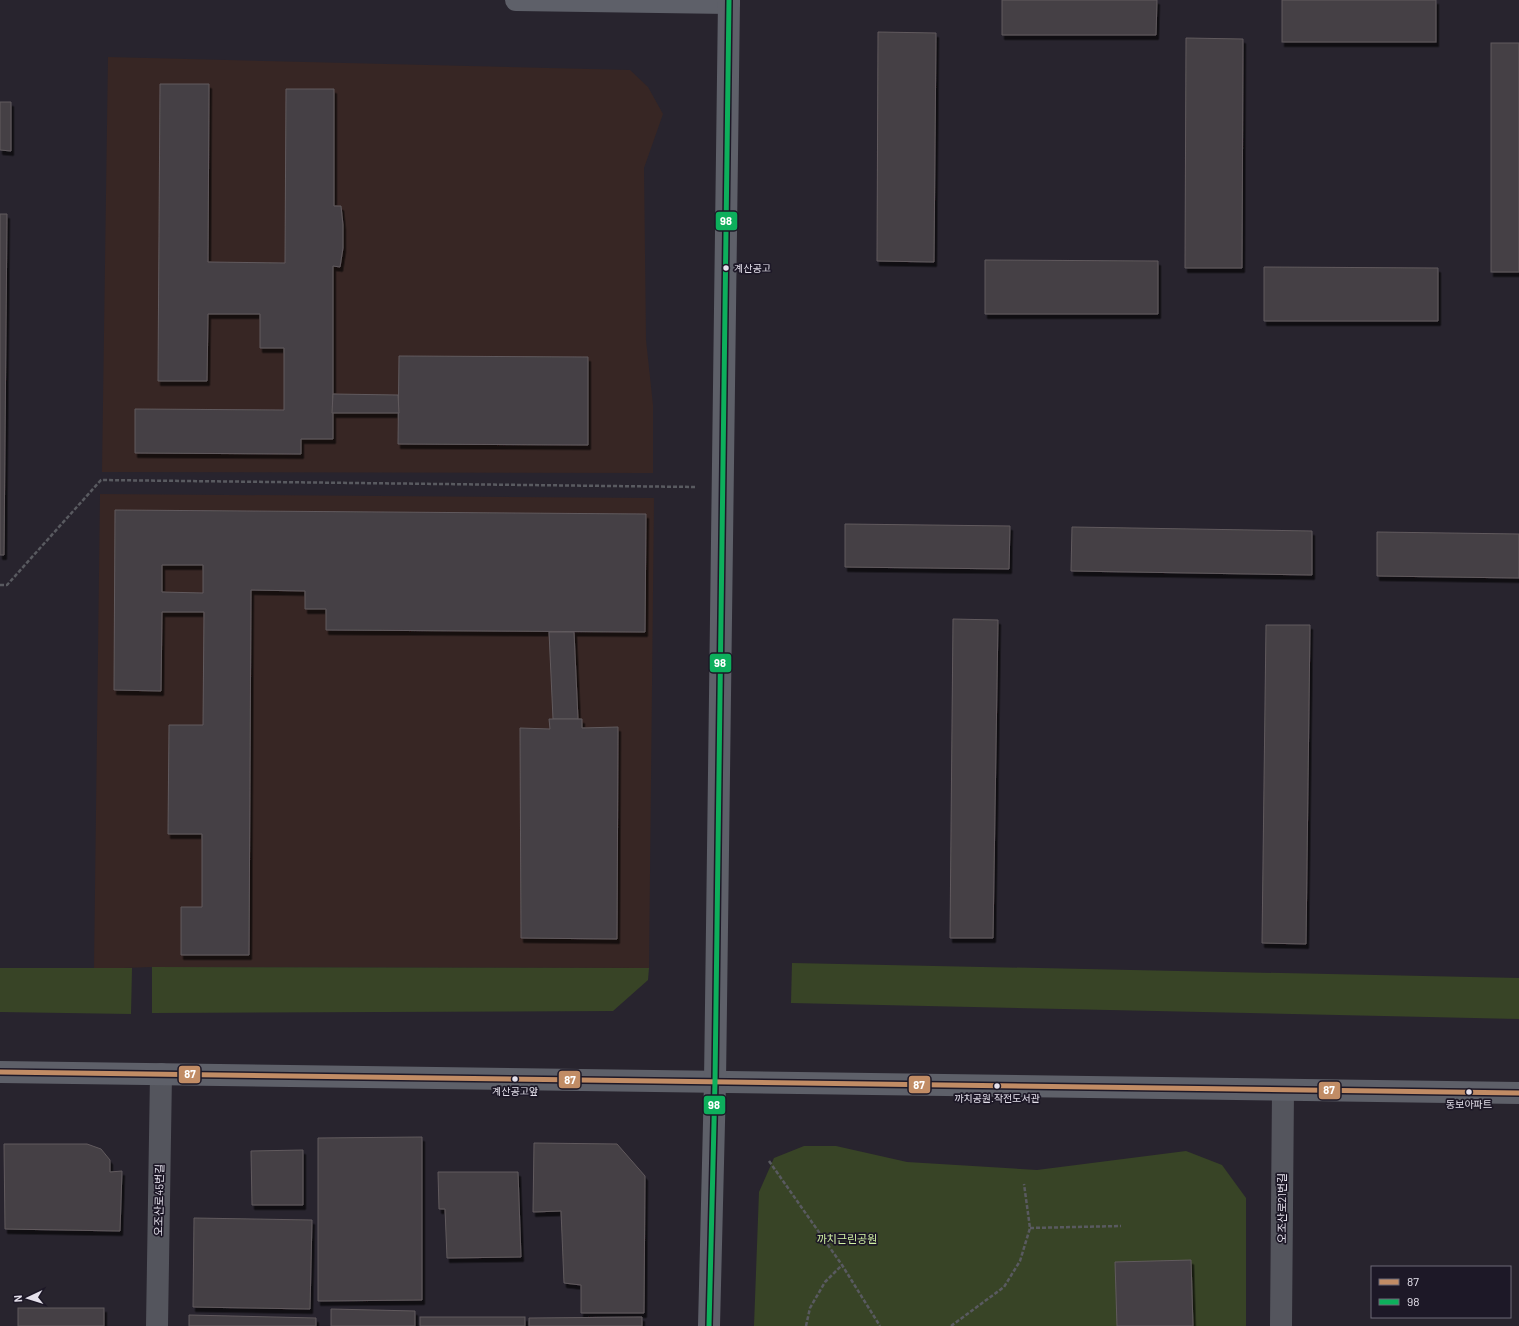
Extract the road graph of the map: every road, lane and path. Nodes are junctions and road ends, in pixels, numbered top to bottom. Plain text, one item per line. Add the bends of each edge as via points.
1 (516, 0) edge
2 (729, 1) edge
3 (722, 487) junction
4 (0, 585) edge
5 (0, 1072) edge
6 (161, 1074) junction
7 (715, 1082) junction
8 (1283, 1090) junction
9 (1519, 1093) edge
10 (769, 1161) dead end
11 (1024, 1184) dead end
12 (1121, 1226) dead end
13 (1030, 1228) junction
14 (842, 1265) junction
15 (157, 1326) edge
16 (709, 1326) edge
17 (806, 1326) edge
18 (880, 1326) edge
19 (951, 1326) edge
20 (1281, 1326) edge

1 - 2 street
2 - 3 street
3 - 4 path via 101,480 6,585
3 - 7 street
5 - 6 street
6 - 7 street
6 - 15 street, 오조산로45번길
7 - 8 street
7 - 16 street
8 - 9 street
8 - 20 street, 오조산로21번길
10 - 14 path
11 - 13 path
12 - 13 path
13 - 19 path via 1020,1261 1004,1287
14 - 17 path via 825,1282 817,1295 810,1308
14 - 18 path

